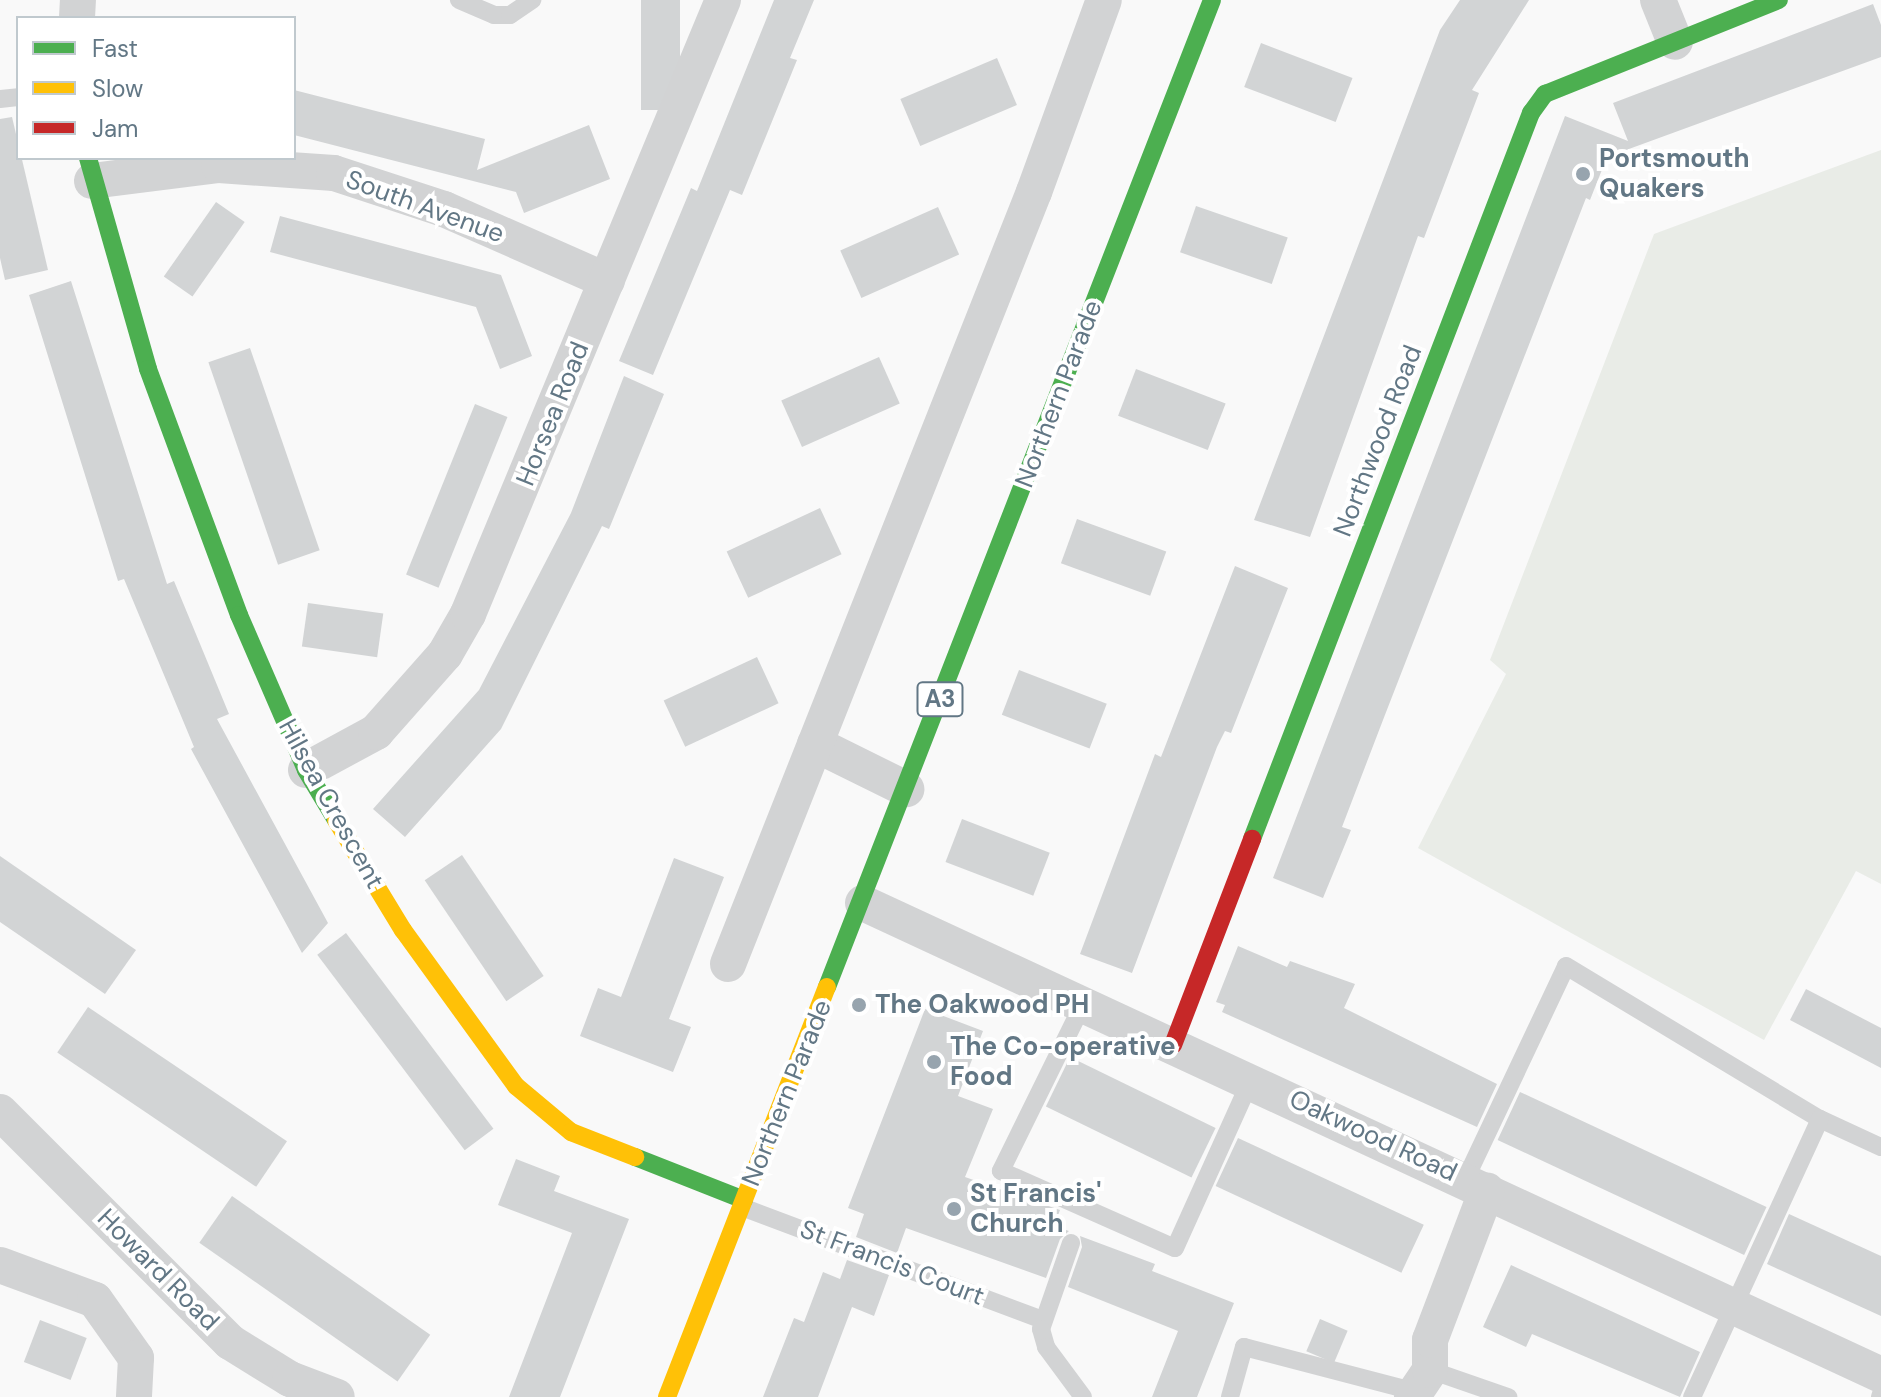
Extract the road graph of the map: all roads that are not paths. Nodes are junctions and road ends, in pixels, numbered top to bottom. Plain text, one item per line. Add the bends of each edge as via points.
1 (459, 0) edge
2 (532, 0) edge
3 (723, 0) edge
4 (1104, 0) edge
5 (1212, 0) edge
6 (1658, 0) edge
7 (1779, 0) edge
8 (1675, 42) junction
9 (90, 170) edge
10 (607, 281) junction
11 (815, 744) junction
12 (306, 770) junction
13 (906, 789) junction
14 (863, 903) junction
15 (728, 964) dead end
16 (1083, 1004) junction
17 (1173, 1045) junction
18 (1251, 1080) junction
19 (0, 1112) edge
20 (1820, 1119) junction
21 (1881, 1147) edge
22 (1476, 1184) junction
23 (743, 1203) junction
24 (1071, 1243) dead end
25 (0, 1265) edge
26 (1733, 1304) junction
27 (1042, 1320) junction
28 (1881, 1375) edge
29 (1418, 1386) edge
30 (134, 1397) edge
31 (337, 1397) edge
32 (667, 1397) edge
33 (1083, 1397) edge
34 (1230, 1397) edge
35 (1508, 1397) edge
36 (1692, 1397) edge

1 - 2 lane via 494,15 510,15
3 - 10 street, Horsea Road
4 - 11 street
5 - 13 street, Northern Parade / A3
6 - 8 street
7 - 8 street, Northwood Road
8 - 17 street, Northwood Road via 1545,94 1531,113
9 - 10 street, South Avenue via 219,165 334,173 444,209
9 - 12 street, Hilsea Crescent via 193,500
10 - 12 street, Horsea Road via 490,569 445,654 376,732
11 - 13 street
11 - 15 street
12 - 23 street, Hilsea Crescent via 403,930 516,1086 571,1132
13 - 14 street, Northern Parade / A3
14 - 16 street, Oakwood Road
14 - 23 street, Northern Parade / A3
16 - 17 street, Oakwood Road
16 - 18 lane via 1001,1171 1175,1248
17 - 18 street, Oakwood Road
18 - 22 street, Oakwood Road
19 - 31 street, Howard Road via 230,1342 290,1379
20 - 21 lane
20 - 22 lane via 1566,966
20 - 26 lane
22 - 26 street, Oakwood Road
22 - 29 street
23 - 27 lane, St Francis Court
23 - 32 street, Northern Parade / A3
24 - 27 lane
25 - 30 street via 95,1300 136,1358
26 - 28 street, Oakwood Road
26 - 36 lane
27 - 33 lane via 1046,1347
29 - 34 lane via 1244,1347
29 - 35 lane

